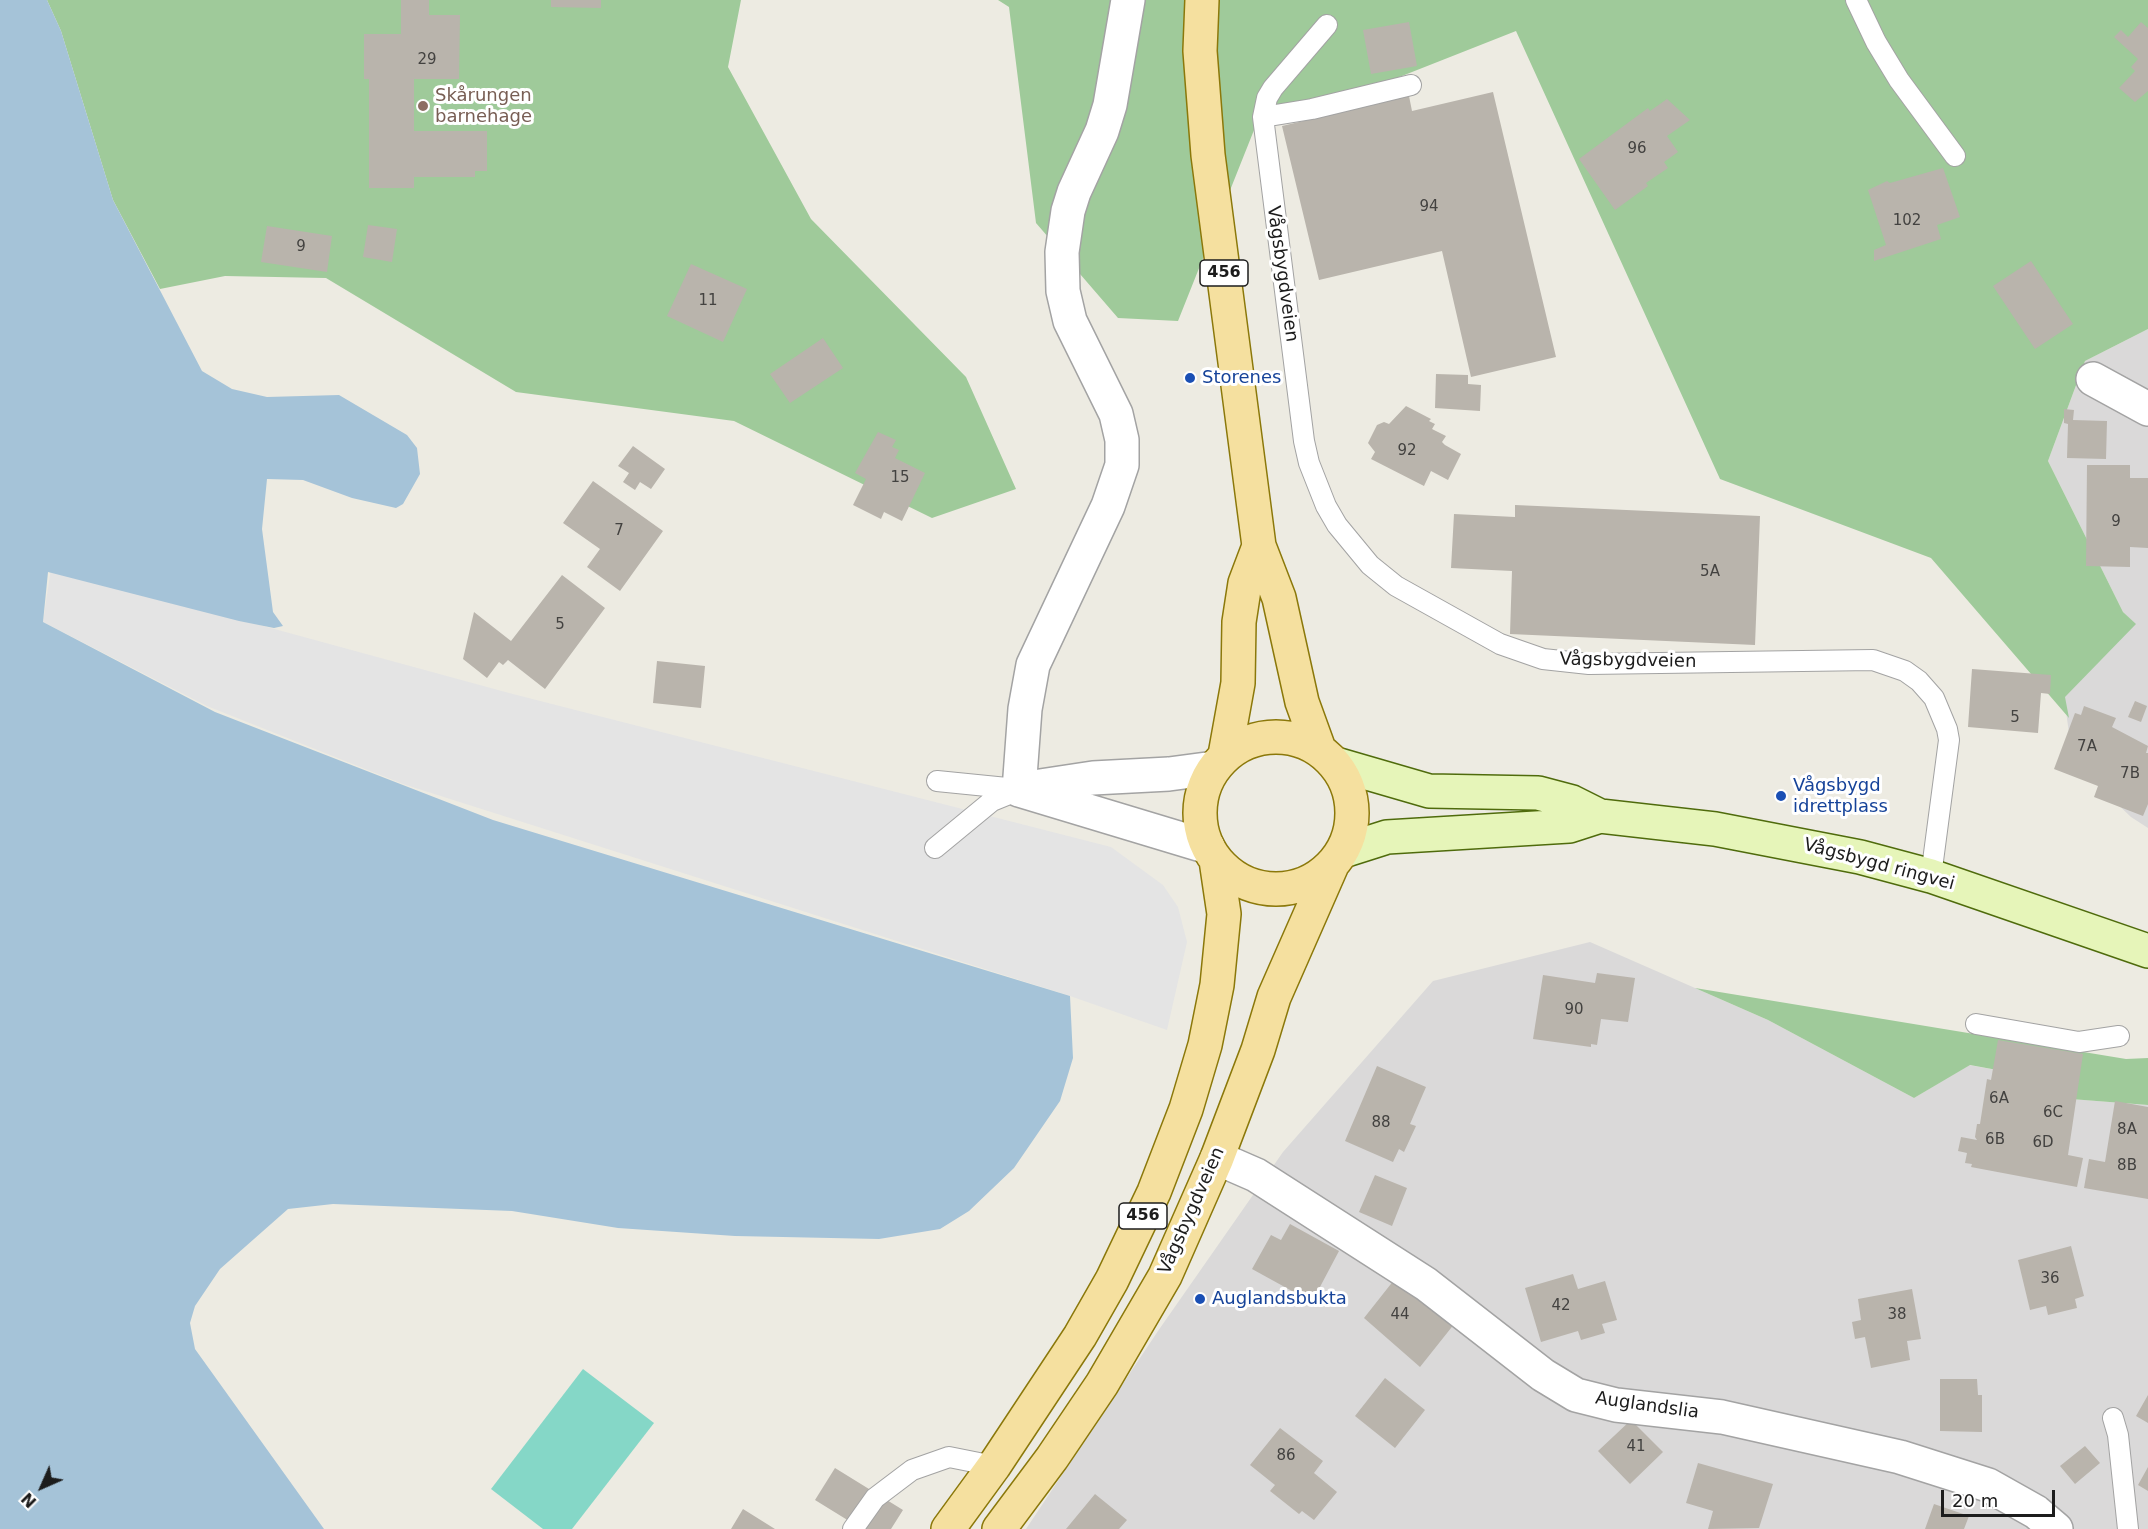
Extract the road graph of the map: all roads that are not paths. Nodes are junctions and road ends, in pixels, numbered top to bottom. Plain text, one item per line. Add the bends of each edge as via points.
1 (1128, 0) edge
2 (1202, 0) edge
3 (1856, 0) edge
4 (1327, 25) dead end
5 (1410, 84) dead end
6 (1263, 117) junction
7 (1955, 156) dead end
8 (2093, 379) dead end
9 (2148, 410) edge
10 (1259, 546) junction
11 (1327, 757) junction
12 (1220, 761) junction
13 (937, 781) dead end
14 (1019, 790) junction
15 (1600, 816) junction
16 (935, 848) dead end
17 (1212, 854) junction
18 (1337, 858) junction
19 (1931, 876) junction
20 (2148, 951) edge
21 (1976, 1024) dead end
22 (2119, 1036) dead end
23 (1217, 1158) junction
24 (2113, 1418) dead end
25 (994, 1466) junction
26 (853, 1529) edge
27 (948, 1529) edge
28 (999, 1529) edge
29 (2056, 1529) edge
30 (2128, 1529) edge

1 - 14 street via 1110,105 1074,192 1062,252 1070,321 1116,414 1122,465 1108,506 1033,665 1025,709
2 - 10 main road, 456 via 1201,63 1208,155
3 - 7 lane via 1899,80
4 - 6 lane, Vågsbygdveien via 1273,88
5 - 6 lane
6 - 19 lane, Vågsbygdveien via 1304,441 1326,506 1362,556 1410,596 1500,644 1543,659 1589,664 1873,660 1905,671 1934,698 1949,740
8 - 9 street
10 - 11 main road, 456 via 1274,580 1302,702
10 - 12 main road, 456 via 1245,583 1239,622 1238,683
11 - 12 main road via 1300,740 1280,736 1259,738 1239,746
11 - 15 street, Vågsbygd ringvei via 1429,791 1538,793 1572,802
11 - 18 main road, 456 via 1347,785 1352,801 1353,818
12 - 14 street via 1169,774 1093,778
12 - 17 main road, 456 via 1206,782 1201,799 1201,825
13 - 14 lane
14 - 16 lane via 992,801
14 - 17 street
15 - 18 street, Vågsbygd ringvei via 1569,826 1387,837
15 - 19 street, Vågsbygd ringvei via 1782,840
17 - 18 main road via 1238,879 1265,889 1302,885 1319,877
17 - 25 main road, 456 via 1224,914 1217,985 1186,1109 1154,1192 1112,1280 1046,1390
18 - 23 main road, Vågsbygdveien / 456 via 1274,997
19 - 20 street, Vågsbygd ringvei
21 - 22 lane via 2079,1042
23 - 28 main road, Vågsbygdveien / 456 via 1191,1221 1133,1334 1052,1458
23 - 29 street, Auglandslia via 1256,1174 1426,1284 1576,1395 1616,1405 1722,1417 1900,1457 1988,1485 2036,1512
24 - 30 lane
25 - 26 lane via 949,1457 912,1470 875,1498
25 - 27 main road, 456

